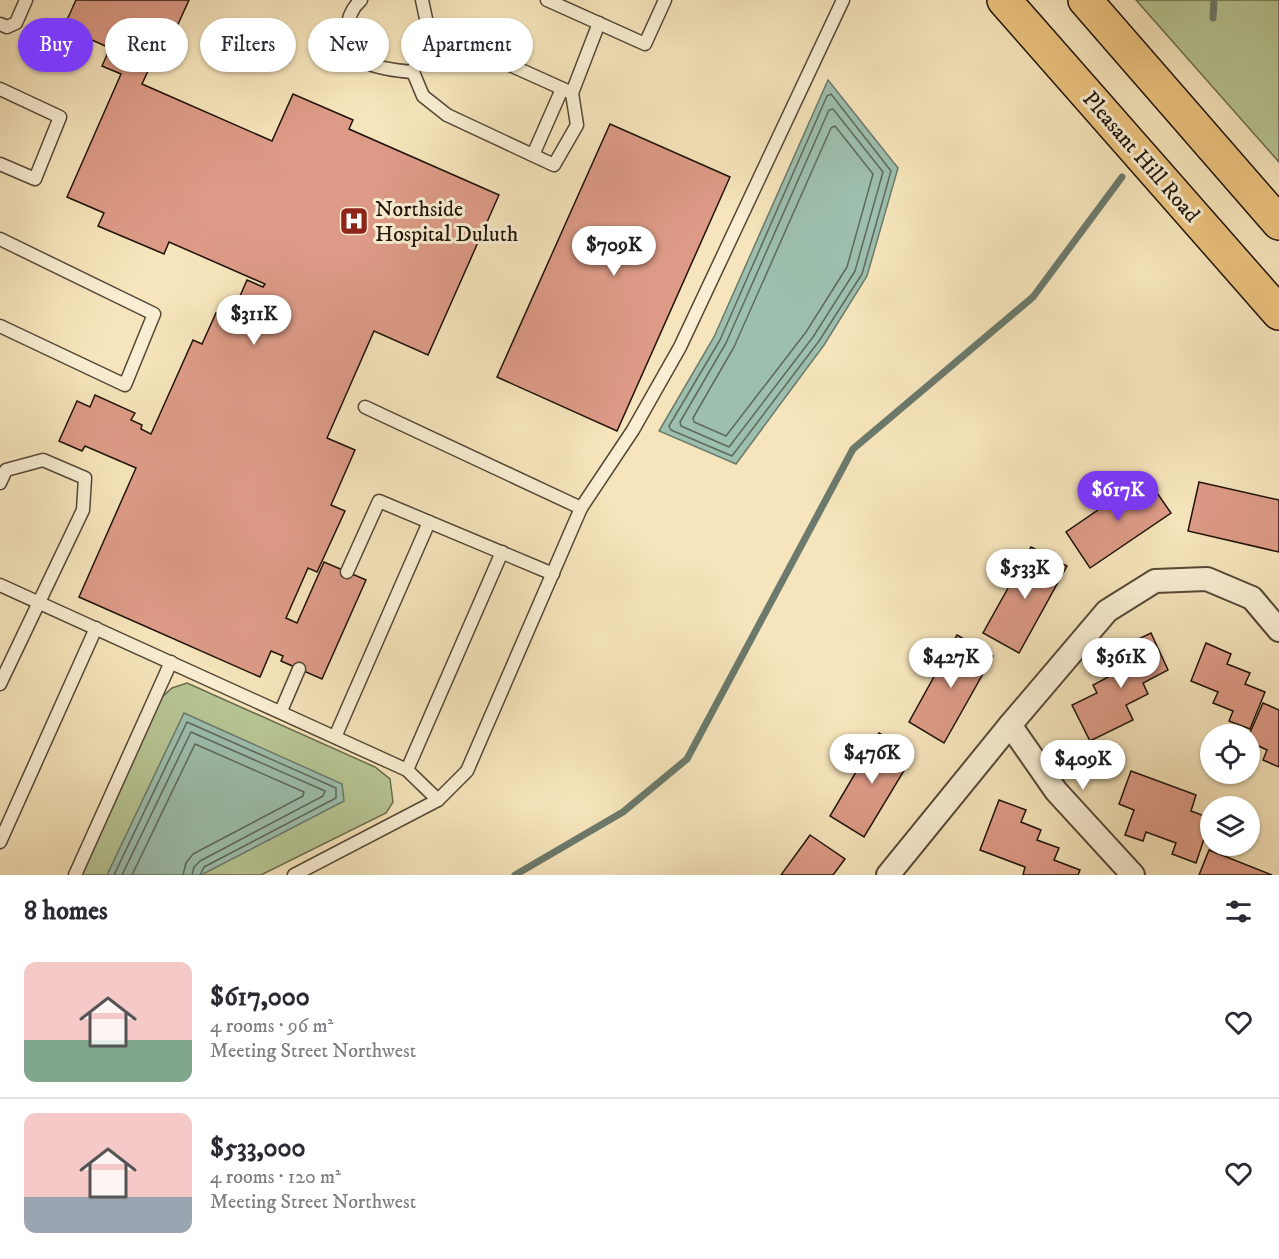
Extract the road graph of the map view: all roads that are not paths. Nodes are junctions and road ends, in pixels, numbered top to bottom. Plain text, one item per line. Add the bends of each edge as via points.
1 (26, 0) edge
2 (361, 0) edge
3 (422, 0) edge
4 (547, 0) edge
5 (665, 0) edge
6 (843, 0) edge
7 (1004, 0) edge
8 (1085, 0) edge
9 (426, 18) edge
10 (599, 23) junction
11 (0, 24) edge
12 (401, 71) edge
13 (412, 72) edge
14 (525, 72) edge
15 (0, 89) edge
16 (567, 91) junction
17 (533, 155) junction
18 (0, 164) edge
19 (1279, 223) edge
20 (0, 239) edge
21 (1279, 313) edge
22 (0, 326) edge
23 (365, 407) dead end
24 (0, 483) edge
25 (581, 508) junction
26 (429, 522) junction
27 (502, 552) junction
28 (347, 572) dead end
29 (553, 574) junction
30 (0, 585) edge
31 (37, 602) junction
32 (96, 628) junction
33 (1279, 630) edge
34 (171, 662) junction
35 (299, 669) dead end
36 (0, 684) edge
37 (281, 711) junction
38 (1010, 724) junction
39 (335, 736) junction
40 (407, 770) junction
41 (438, 800) junction
42 (0, 842) edge
43 (75, 875) edge
44 (294, 875) edge
45 (888, 875) edge
46 (1133, 875) edge

1 - 11 lane via 16,23 7,27
2 - 12 lane via 348,21 345,40 354,56 379,68
3 - 9 lane
4 - 10 lane
5 - 10 lane via 645,44
6 - 25 lane via 680,347 633,430
7 - 21 highway, Pleasant Hill Road
8 - 19 highway
10 - 16 lane
13 - 17 lane via 423,96 447,115
14 - 16 lane
15 - 18 lane via 60,117 35,179
16 - 17 lane
16 - 17 lane via 577,125 554,165
20 - 22 lane via 154,314 125,385
23 - 25 lane
24 - 31 lane via 6,470 43,460 85,478 83,510
25 - 29 lane
26 - 27 lane
26 - 28 lane via 379,501
26 - 39 lane
27 - 29 lane
27 - 40 lane
29 - 41 lane via 467,771
30 - 31 lane
31 - 32 lane
31 - 36 lane
32 - 34 lane
32 - 42 lane
33 - 38 street via 1252,598 1207,579 1155,581 1107,611
34 - 37 lane
34 - 43 lane
35 - 37 lane
37 - 39 lane
38 - 45 street
38 - 46 street via 1056,791
39 - 40 lane
40 - 41 lane
41 - 44 lane

